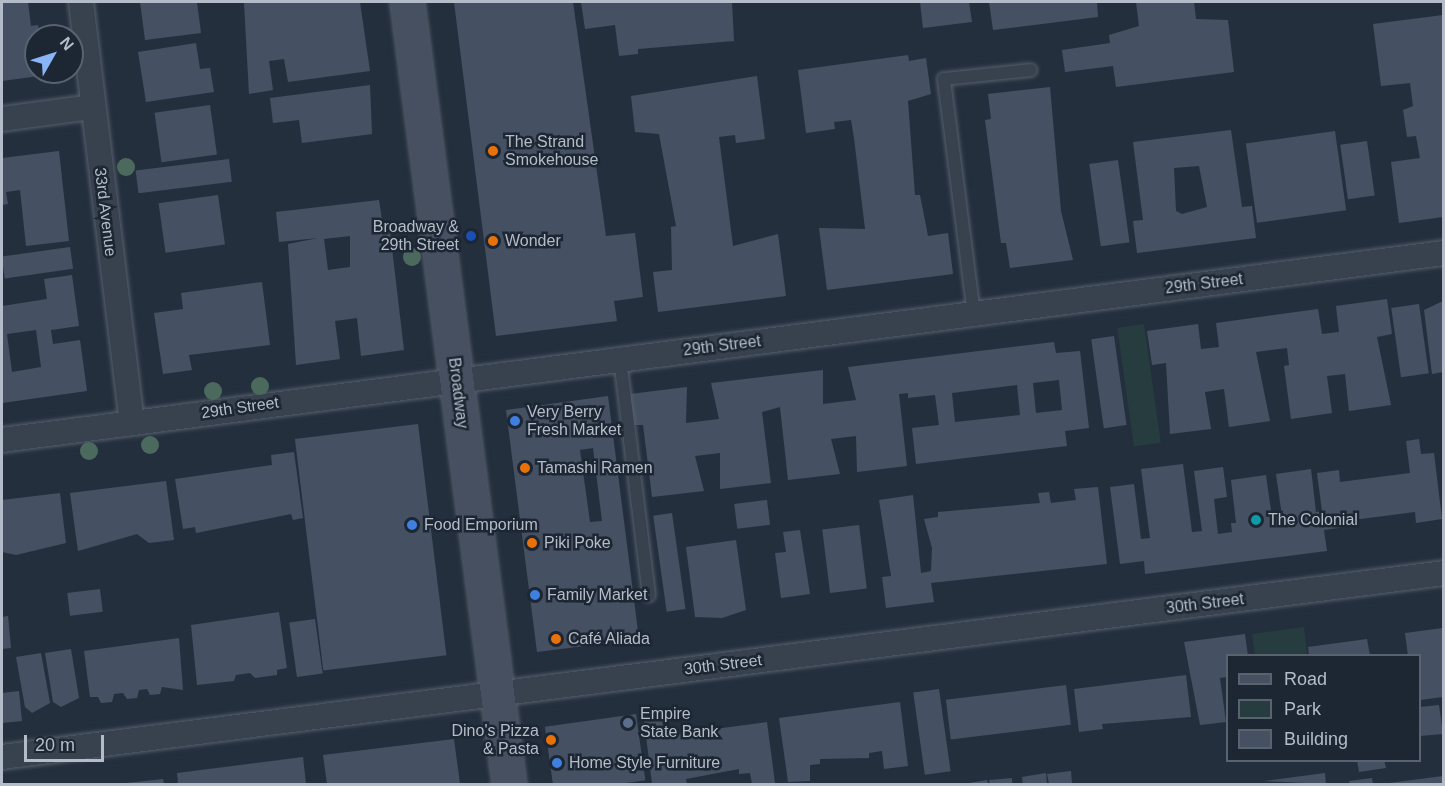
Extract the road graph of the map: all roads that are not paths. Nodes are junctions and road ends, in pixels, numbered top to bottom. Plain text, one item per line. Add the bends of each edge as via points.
1 (81, 2) edge
2 (407, 2) edge
3 (1031, 70) dead end
4 (92, 107) junction
5 (2, 119) edge
6 (1443, 253) edge
7 (974, 314) junction
8 (620, 359) junction
9 (456, 380) junction
10 (132, 423) junction
11 (2, 441) edge
12 (1443, 573) edge
13 (649, 595) dead end
14 (497, 694) junction
15 (2, 757) edge
16 (509, 784) edge

1 - 4 street, 33rd Avenue
2 - 9 main road, Broadway
3 - 7 lane via 944,79
4 - 5 street
4 - 10 street, 33rd Avenue
6 - 7 street, 29th Street
7 - 8 street, 29th Street
8 - 9 street, 29th Street
8 - 13 lane
9 - 10 street, 29th Street
9 - 14 main road, Broadway
10 - 11 street, 29th Street
12 - 14 street, 30th Street
14 - 15 street, 30th Street
14 - 16 main road, Broadway

